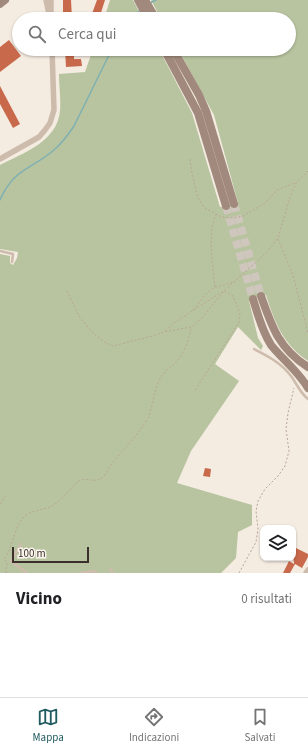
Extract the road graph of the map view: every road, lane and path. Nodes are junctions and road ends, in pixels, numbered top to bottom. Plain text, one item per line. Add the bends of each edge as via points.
1 (5, 0) edge
2 (49, 0) edge
3 (138, 0) edge
4 (145, 0) edge
5 (0, 4) edge
6 (48, 12) edge
7 (50, 12) edge
8 (147, 12) edge
9 (149, 12) edge
10 (52, 56) edge
11 (168, 56) edge
12 (177, 56) edge
13 (0, 159) edge
14 (308, 171) edge
15 (216, 214) dead end
16 (278, 238) junction
17 (0, 251) edge
18 (12, 262) dead end
19 (237, 280) junction
20 (216, 287) junction
21 (67, 291) dead end
22 (224, 291) junction
23 (261, 296) tunnel mouth
24 (252, 299) tunnel mouth
25 (191, 311) junction
26 (191, 327) junction
27 (164, 332) junction
28 (308, 333) edge
29 (254, 349) dead end
30 (308, 367) edge
31 (294, 388) dead end
32 (308, 388) edge
33 (194, 392) dead end
34 (308, 399) edge
35 (6, 495) dead end
36 (0, 504) edge
37 (21, 544) dead end
38 (110, 568) dead end
39 (308, 570) edge
40 (6, 573) edge
41 (27, 573) edge
42 (81, 573) edge
43 (97, 573) edge
44 (112, 573) edge
45 (239, 573) edge
46 (306, 573) edge

1 - 5 main road
2 - 6 street
2 - 7 street
3 - 8 main road
4 - 9 main road
10 - 13 street via 54,110 50,123 39,137
11 - 12 main road via 198,114 230,205 206,111
14 - 16 path via 296,183
15 - 20 path via 212,224 211,252
16 - 19 path
16 - 28 path via 293,275
17 - 18 lane via 13,254
19 - 20 path
19 - 22 path
20 - 25 path
21 - 27 path via 76,310 88,326 104,342 113,346
22 - 25 path
22 - 26 path
22 - 33 path via 233,296 240,314 239,322
23 - 30 main road via 277,337 293,356
24 - 32 main road via 269,341 298,372
25 - 27 path
26 - 27 path
26 - 40 path via 189,338 178,360 168,368 159,381 149,416 135,438 102,478 82,479 54,505 30,512 24,517 4,559 7,563
29 - 34 lane via 278,362
31 - 45 path via 286,429 289,451 285,466 258,501 256,542
35 - 36 path
37 - 41 lane via 11,561
38 - 44 lane
39 - 46 street
42 - 43 lane

